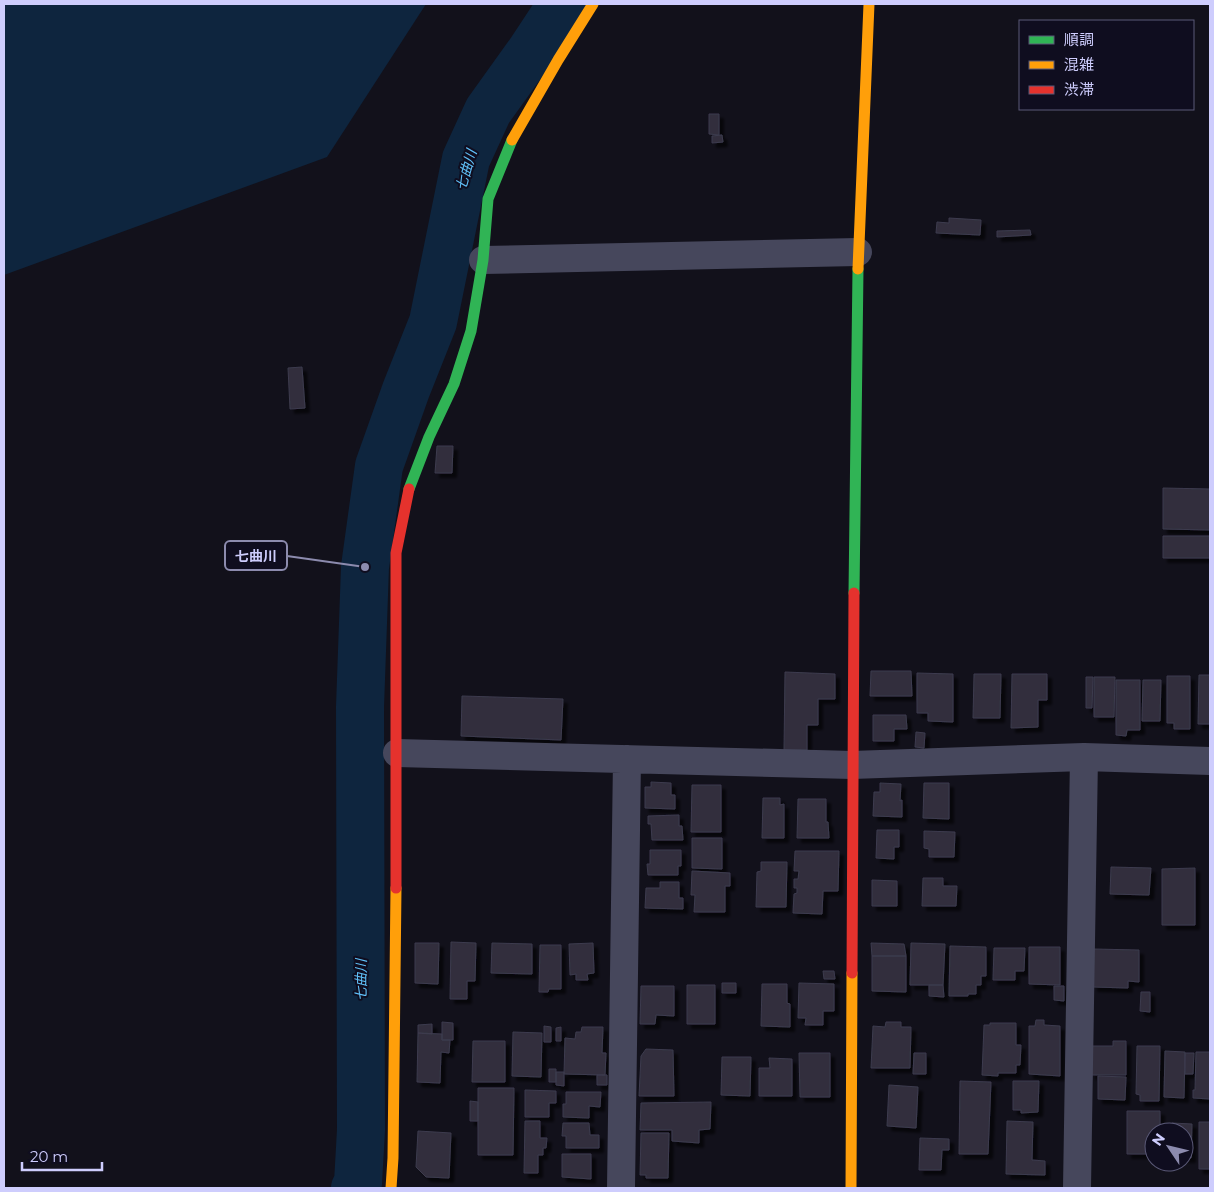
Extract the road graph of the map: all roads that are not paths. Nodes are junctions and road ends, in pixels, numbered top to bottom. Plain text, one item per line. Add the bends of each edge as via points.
1 (593, 4) edge
2 (869, 4) edge
3 (858, 252) junction
4 (483, 260) junction
5 (397, 753) junction
6 (1084, 758) junction
7 (627, 759) junction
8 (1210, 761) edge
9 (852, 765) junction
10 (391, 1188) edge
11 (622, 1188) edge
12 (851, 1188) edge
13 (1077, 1188) edge

1 - 4 street via 512,139 488,199
2 - 3 street
3 - 4 street
3 - 9 street
4 - 5 street via 471,331 454,384 409,489 396,553
5 - 7 street
5 - 10 street
6 - 8 street
6 - 9 street
6 - 13 street
7 - 9 street
7 - 11 street
9 - 12 street

